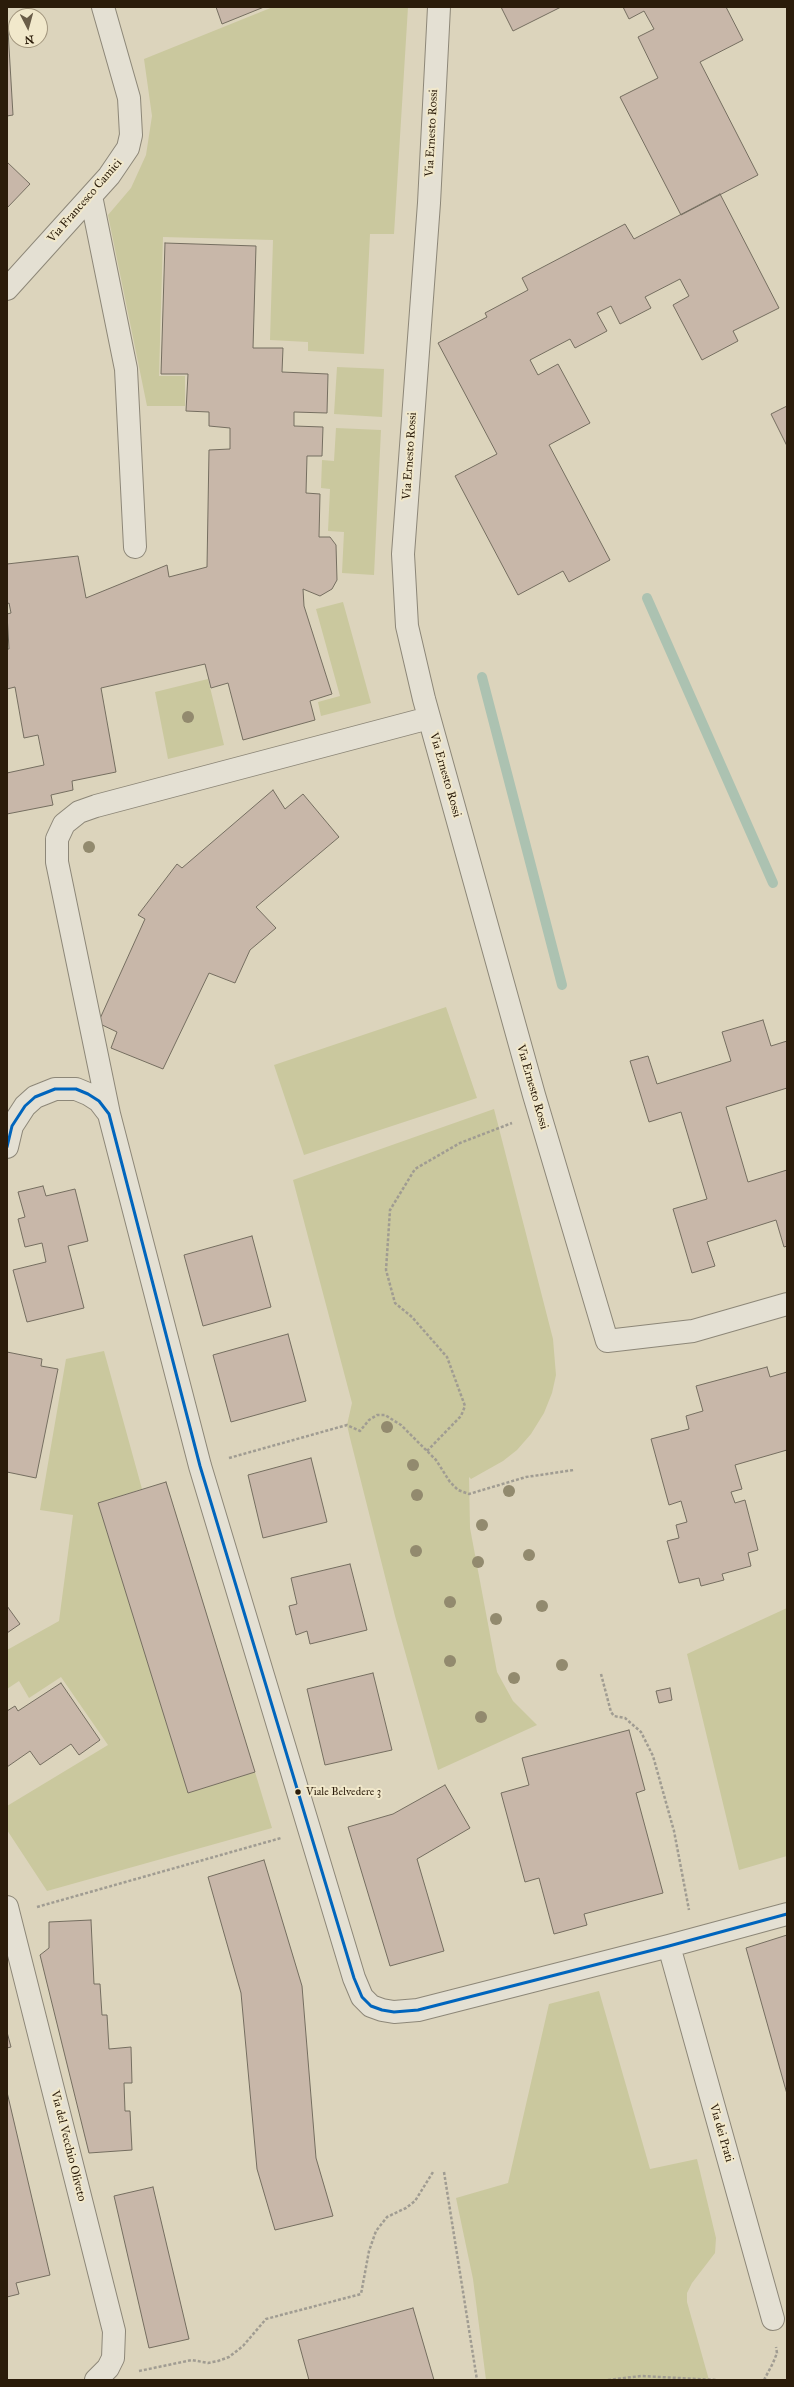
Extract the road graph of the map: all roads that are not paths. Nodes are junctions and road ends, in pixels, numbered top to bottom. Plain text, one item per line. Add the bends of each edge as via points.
1 (103, 7) edge
2 (439, 9) edge
3 (91, 196) junction
4 (7, 289) edge
5 (134, 547) dead end
6 (429, 718) junction
7 (109, 1114) junction
8 (7, 1147) edge
9 (787, 1304) edge
10 (8, 1911) edge
11 (787, 1914) edge
12 (670, 1946) junction
13 (774, 2319) dead end
14 (97, 2380) edge

1 - 3 street, Via Francesco Camici via 129,98 131,135 123,158
2 - 6 street, Via Ernesto Rossi via 403,554 407,626
3 - 4 street, Via Francesco Camici
3 - 5 street via 126,369
6 - 7 street via 96,806 79,812 64,824 57,839 57,862
6 - 9 street, Via Ernesto Rossi via 540,1115 607,1341 693,1331
7 - 8 street via 99,1101 88,1094 76,1089 55,1089 35,1097 25,1106 12,1126
7 - 12 street via 200,1466 357,1988 362,1997 371,2006 382,2010 418,2010
10 - 14 street, Via del Vecchio Oliveto via 114,2331 113,2358
11 - 12 street
12 - 13 street, Via dei Prati

